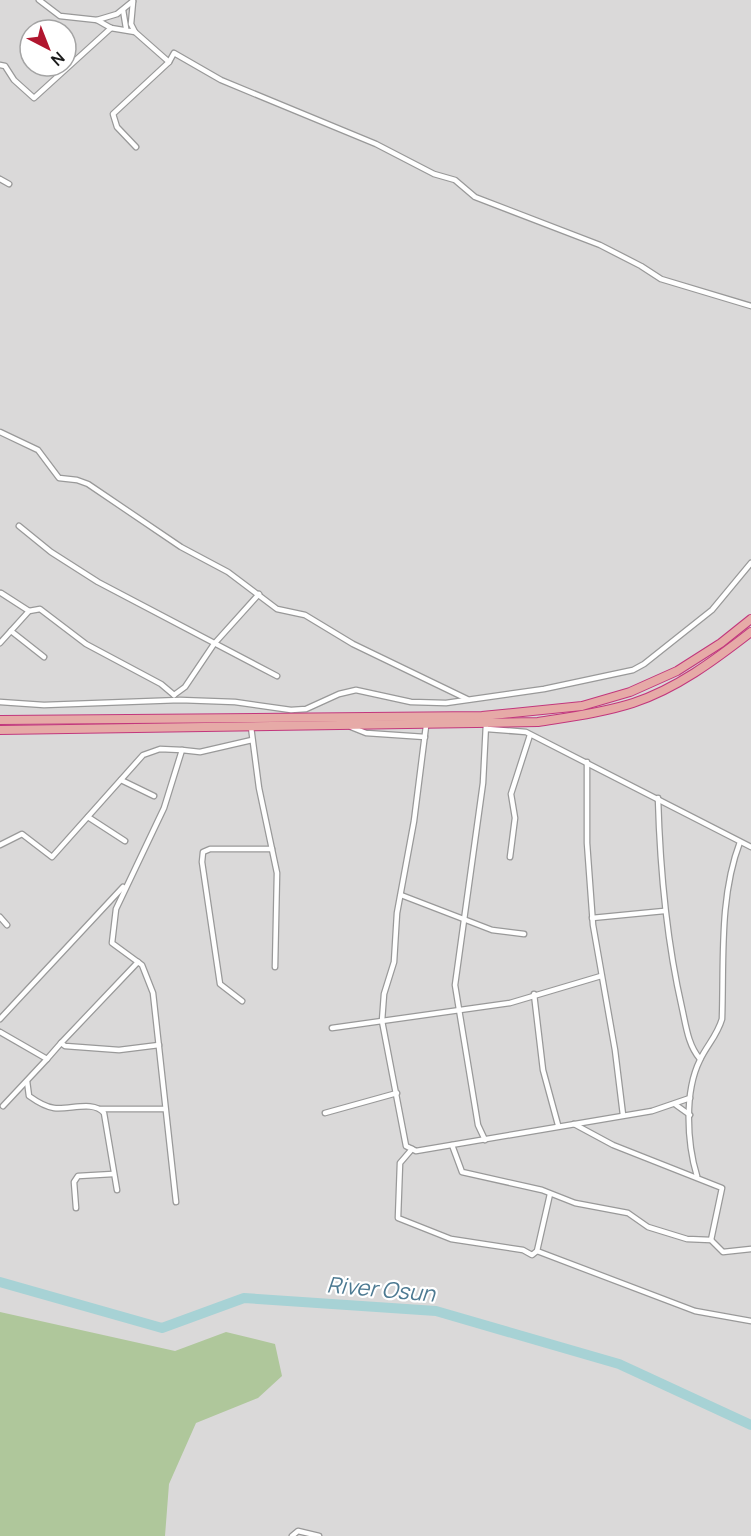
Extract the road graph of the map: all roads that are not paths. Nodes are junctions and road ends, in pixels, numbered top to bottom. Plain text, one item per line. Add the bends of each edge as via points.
1 (39, 0) edge
2 (134, 1) edge
3 (123, 10) junction
4 (98, 20) junction
5 (111, 28) junction
6 (126, 28) junction
7 (135, 32) junction
8 (169, 62) junction
9 (0, 65) edge
10 (136, 147) dead end
11 (0, 179) edge
12 (9, 184) dead end
13 (751, 306) edge
14 (0, 432) edge
15 (19, 526) dead end
16 (751, 563) edge
17 (1, 593) edge
18 (259, 594) junction
19 (29, 611) junction
20 (751, 619) edge
21 (11, 631) junction
22 (751, 632) edge
23 (0, 642) edge
24 (214, 644) junction
25 (44, 657) dead end
26 (278, 676) dead end
27 (174, 695) junction
28 (467, 699) junction
29 (170, 701) junction
30 (0, 702) edge
31 (248, 706) junction
32 (0, 720) edge
33 (250, 722) junction
34 (349, 726) junction
35 (426, 726) junction
36 (487, 726) junction
37 (0, 730) edge
38 (530, 735) junction
39 (424, 737) junction
40 (252, 740) junction
41 (182, 750) junction
42 (587, 762) junction
43 (122, 780) junction
44 (154, 796) dead end
45 (658, 798) junction
46 (88, 817) junction
47 (125, 841) dead end
48 (740, 842) junction
49 (0, 845) edge
50 (751, 847) edge
51 (272, 849) junction
52 (510, 856) dead end
53 (125, 885) junction
54 (401, 895) junction
55 (108, 903) junction
56 (116, 909) junction
57 (664, 911) junction
58 (0, 916) edge
59 (592, 918) junction
60 (464, 920) junction
61 (7, 925) dead end
62 (524, 934) dead end
63 (138, 962) junction
64 (274, 967) dead end
65 (601, 976) junction
66 (534, 994) junction
67 (242, 1001) dead end
68 (459, 1009) junction
69 (0, 1019) edge
70 (382, 1022) junction
71 (332, 1028) dead end
72 (0, 1032) edge
73 (62, 1043) junction
74 (159, 1045) junction
75 (47, 1059) junction
76 (700, 1059) junction
77 (27, 1081) junction
78 (397, 1093) junction
79 (690, 1098) junction
80 (676, 1105) junction
81 (3, 1106) dead end
82 (100, 1109) junction
83 (165, 1109) junction
84 (325, 1113) dead end
85 (623, 1115) junction
86 (690, 1115) junction
87 (573, 1124) junction
88 (558, 1125) junction
89 (485, 1140) junction
90 (452, 1145) junction
91 (412, 1149) junction
92 (113, 1174) junction
93 (697, 1176) junction
94 (117, 1190) dead end
95 (550, 1194) junction
96 (176, 1202) dead end
97 (76, 1208) dead end
98 (711, 1240) junction
99 (751, 1249) edge
100 (537, 1251) junction
101 (751, 1321) edge
102 (292, 1536) edge
103 (319, 1536) edge

1 - 4 street via 60,16
2 - 3 street
2 - 7 street via 131,24
3 - 4 street
3 - 6 street
4 - 5 street
5 - 6 street
5 - 9 street via 37,97 26,93
6 - 7 street
7 - 8 street
8 - 10 street via 113,114 117,127
8 - 13 street via 174,53 221,80 376,144 434,174 455,180 475,197 600,246 661,279
11 - 12 street
14 - 18 street via 38,450 59,478 88,484
15 - 24 street via 98,582
16 - 28 street via 700,621 633,670 544,689
17 - 19 street
18 - 24 street
18 - 28 street via 277,609 305,615 353,645
19 - 21 street
19 - 27 street via 40,609 86,644
20 - 33 highway via 677,671 630,692 582,706 482,716
21 - 23 street
21 - 25 street
22 - 36 highway via 681,681 634,703 585,715
24 - 26 street
24 - 27 street via 199,669
27 - 29 street
28 - 31 street via 411,702 356,690 306,709
29 - 30 street via 44,705
29 - 31 street via 235,702
31 - 33 street
32 - 33 highway
33 - 34 highway
33 - 37 highway
33 - 40 street
34 - 35 highway
34 - 39 street via 366,732
35 - 36 highway
35 - 39 street
36 - 38 street via 522,730
36 - 60 street via 482,795
38 - 42 street
38 - 52 street via 511,794 515,818
39 - 54 street
40 - 41 street via 200,752
40 - 51 street
41 - 43 street via 150,751
41 - 53 street via 164,808 145,853
42 - 45 street
42 - 59 street
43 - 44 street
43 - 46 street
45 - 48 street
45 - 57 street
46 - 47 street
46 - 49 street via 52,857 22,834
48 - 50 street
48 - 76 street via 727,898 722,1019 718,1034
51 - 64 street via 277,873
51 - 67 street via 210,849 204,852 202,862 220,984
53 - 55 street
53 - 56 street
54 - 60 street
54 - 70 street
55 - 56 street
55 - 69 street
56 - 63 street via 112,943
57 - 59 street
57 - 76 street via 690,1043
58 - 61 street
59 - 65 street
60 - 62 street via 492,930
60 - 68 street via 454,985
63 - 73 street
63 - 74 street via 153,993
65 - 66 street
65 - 85 street
66 - 68 street via 503,1004
66 - 88 street via 543,1070
68 - 70 street
68 - 89 street via 478,1125
70 - 71 street
70 - 78 street
72 - 75 street
73 - 74 street via 118,1050
73 - 75 street
74 - 83 street
75 - 77 street
76 - 79 street
77 - 81 street
77 - 82 street via 29,1096 51,1108
78 - 84 street
78 - 91 street via 406,1146
79 - 80 street
79 - 86 street
80 - 85 street
80 - 86 street
82 - 83 street
82 - 92 street via 104,1113
83 - 96 street
85 - 87 street
86 - 93 street via 692,1161
87 - 88 street
87 - 93 street via 613,1145
88 - 89 street
89 - 90 street
90 - 91 street
90 - 95 street via 462,1172
91 - 100 street via 400,1163 398,1218 451,1239 523,1250 532,1255
92 - 94 street
92 - 97 street via 78,1176 74,1182
93 - 98 street via 723,1191
95 - 98 street via 628,1214 648,1227 687,1239
95 - 100 street
98 - 99 street via 728,1253
100 - 101 street via 695,1311
102 - 103 street via 298,1531

